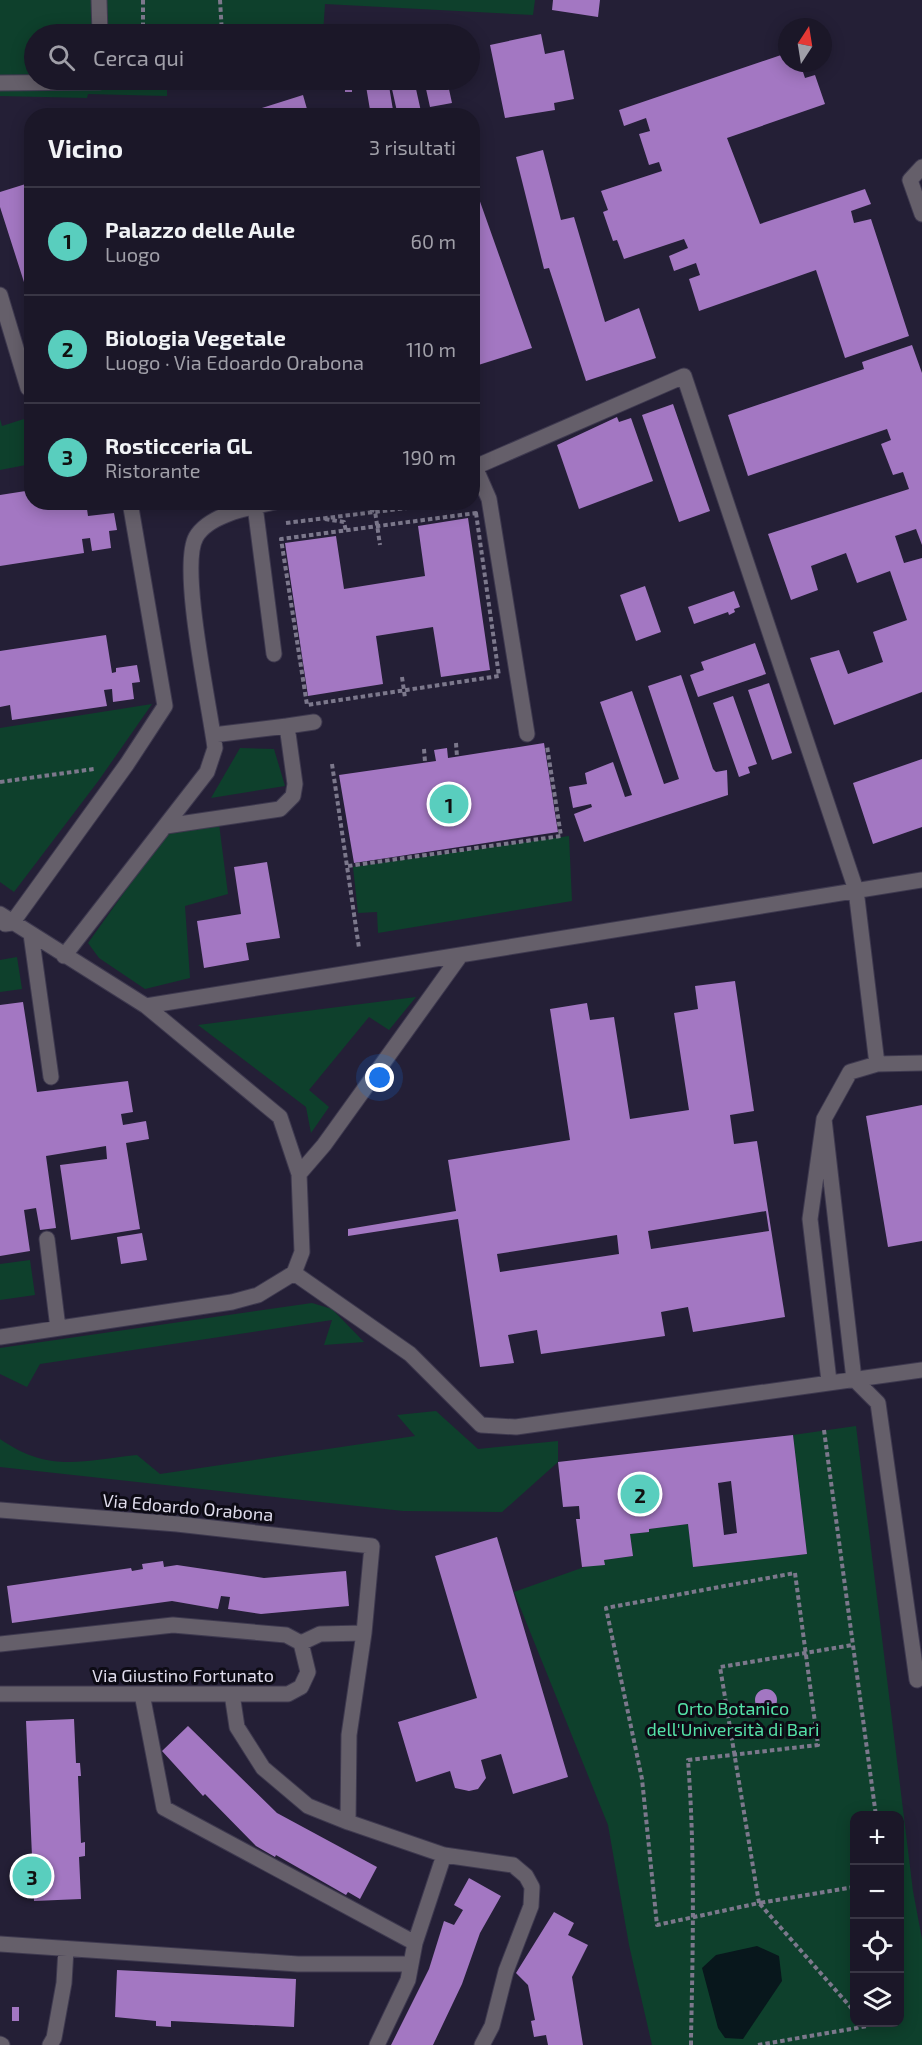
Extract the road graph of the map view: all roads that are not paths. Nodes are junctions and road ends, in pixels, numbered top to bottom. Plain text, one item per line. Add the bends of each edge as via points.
1 (99, 0) edge
2 (100, 24) edge
3 (0, 82) edge
4 (24, 82) edge
5 (922, 167) edge
6 (922, 214) edge
7 (0, 295) edge
8 (24, 374) edge
9 (480, 464) edge
10 (480, 480) edge
11 (131, 510) edge
12 (243, 510) edge
13 (255, 510) edge
14 (274, 654) dead end
15 (315, 722) dead end
16 (287, 726) junction
17 (527, 734) dead end
18 (213, 735) junction
19 (166, 826) junction
20 (922, 880) edge
21 (856, 890) junction
22 (4, 921) edge
23 (31, 934) junction
24 (64, 956) junction
25 (460, 956) junction
26 (146, 1006) junction
27 (922, 1063) edge
28 (877, 1064) junction
29 (51, 1077) dead end
30 (824, 1119) junction
31 (299, 1174) junction
32 (47, 1239) dead end
33 (294, 1273) junction
34 (58, 1328) junction
35 (0, 1337) edge
36 (922, 1370) edge
37 (854, 1379) junction
38 (829, 1381) junction
39 (0, 1510) edge
40 (364, 1633) junction
41 (301, 1643) junction
42 (0, 1644) edge
43 (917, 1680) dead end
44 (0, 1694) edge
45 (142, 1694) junction
46 (232, 1694) junction
47 (348, 1822) junction
48 (444, 1855) junction
49 (415, 1943) junction
50 (0, 1944) edge
51 (66, 1949) junction
52 (411, 1964) junction
53 (50, 2045) edge
54 (377, 2045) edge
55 (482, 2045) edge

1 - 2 street
3 - 4 street
5 - 6 street via 910,180
7 - 8 street
9 - 21 street via 684,376
10 - 17 street via 489,499
11 - 22 street via 165,706 127,764
12 - 18 street via 218,518 196,537 190,573
13 - 14 street
15 - 16 street
16 - 18 street
16 - 19 street via 295,784 293,796 280,810
18 - 19 street via 215,748 207,772
19 - 24 street
20 - 21 street
21 - 25 street
21 - 28 street
22 - 23 street
23 - 24 street
23 - 29 street
24 - 26 street
25 - 26 street
25 - 31 street
26 - 31 street via 280,1117
27 - 28 street
28 - 30 street via 850,1072
30 - 37 street
30 - 38 street via 810,1219
31 - 33 street via 302,1252
32 - 34 street
33 - 34 street via 258,1295 232,1302
33 - 38 street via 410,1354 482,1425 516,1426
34 - 35 street
36 - 37 street
37 - 38 street
37 - 43 street via 878,1403
39 - 40 street, Via Edoardo Orabona via 177,1524 372,1546
40 - 41 street via 320,1634
40 - 47 street via 349,1735
41 - 42 street via 286,1635 173,1625
41 - 46 street, Via Giustino Fortunato via 308,1672 301,1687 288,1694
44 - 45 street, Via Giustino Fortunato
45 - 46 street, Via Giustino Fortunato
45 - 49 street via 164,1808
46 - 47 street via 237,1727 263,1768 308,1806
47 - 48 street
48 - 49 street
48 - 55 street via 513,1865 532,1887 531,1906 506,1971 492,2026
49 - 52 street
50 - 51 street
51 - 52 street via 298,1964
51 - 53 street via 64,1983
52 - 54 street via 408,1980

